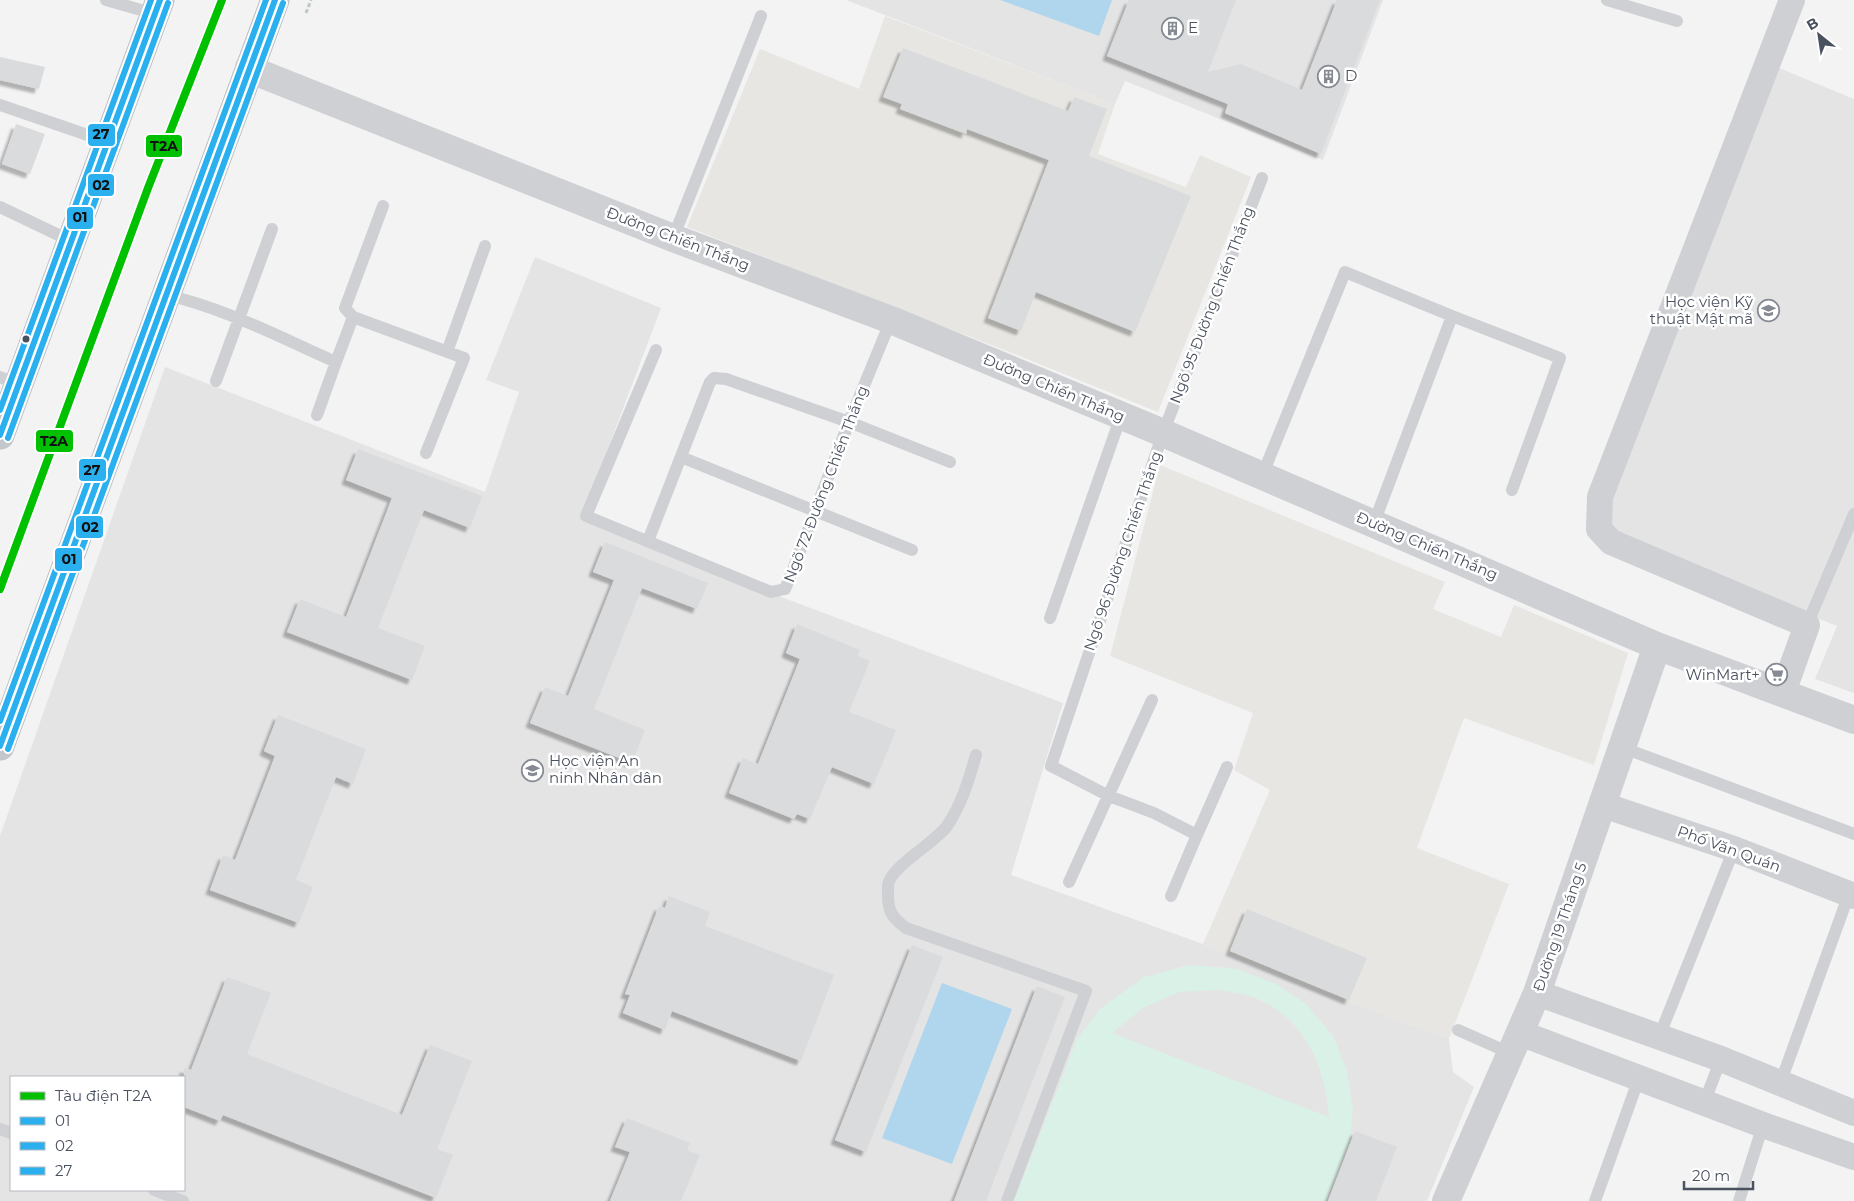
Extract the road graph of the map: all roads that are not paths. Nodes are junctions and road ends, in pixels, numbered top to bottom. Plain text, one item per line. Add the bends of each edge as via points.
1 (106, 0) edge
2 (274, 0) edge
3 (1607, 0) edge
4 (1792, 0) edge
5 (157, 7) edge
6 (760, 16) dead end
7 (1676, 21) dead end
8 (249, 67) junction
9 (0, 105) edge
10 (108, 142) junction
11 (1262, 178) dead end
12 (383, 206) dead end
13 (0, 207) edge
14 (272, 229) dead end
15 (673, 238) junction
16 (71, 241) junction
17 (485, 246) dead end
18 (166, 295) junction
19 (1452, 316) junction
20 (353, 317) junction
21 (238, 319) junction
22 (891, 320) junction
23 (656, 350) dead end
24 (447, 352) junction
25 (336, 362) junction
26 (9, 381) edge
27 (216, 381) dead end
28 (317, 415) dead end
29 (1121, 416) junction
30 (849, 422) junction
31 (1163, 432) junction
32 (0, 435) edge
33 (426, 453) dead end
34 (680, 457) junction
35 (950, 462) dead end
36 (1262, 476) junction
37 (1512, 490) dead end
38 (815, 512) junction
39 (1854, 514) edge
40 (1374, 524) junction
41 (648, 541) junction
42 (912, 550) dead end
43 (1050, 618) dead end
44 (1807, 625) junction
45 (1657, 646) junction
46 (1783, 692) junction
47 (1152, 700) dead end
48 (1854, 720) edge
49 (0, 746) edge
50 (1621, 747) junction
51 (976, 754) dead end
52 (1227, 767) dead end
53 (1109, 796) junction
54 (1603, 805) junction
55 (1854, 834) edge
56 (1197, 835) junction
57 (1734, 849) junction
58 (1070, 882) dead end
59 (1851, 895) edge
60 (1171, 896) dead end
61 (1537, 993) junction
62 (1458, 1030) dead end
63 (1659, 1037) junction
64 (1515, 1043) junction
65 (1721, 1059) junction
66 (1639, 1078) junction
67 (1780, 1084) junction
68 (1704, 1103) junction
69 (1854, 1113) edge
70 (1763, 1126) junction
71 (1854, 1157) edge
72 (157, 1191) edge
73 (183, 1201) edge
74 (1007, 1201) edge
75 (1446, 1201) edge
76 (1595, 1201) edge
77 (1739, 1201) edge

1 - 5 lane
2 - 8 highway
3 - 7 lane
4 - 44 street via 1600,497 1599,530 1611,542
5 - 10 highway
6 - 15 lane
8 - 15 street, Đường Chiến Thắng
8 - 18 highway
9 - 10 lane
10 - 16 highway
11 - 31 lane, Ngõ 95 Đường Chiến Thắng
12 - 20 lane via 345,308
13 - 16 lane
14 - 21 lane
15 - 22 street, Đường Chiến Thắng
16 - 26 highway
17 - 24 lane
18 - 21 lane
18 - 49 highway
19 - 36 lane via 1345,272
19 - 37 lane via 1560,358
19 - 40 lane
20 - 24 lane
20 - 25 lane
21 - 25 lane
21 - 27 lane
22 - 29 street, Đường Chiến Thắng
22 - 30 lane, Ngõ 72 Đường Chiến Thắng
23 - 41 lane, Ngõ 72 Đường Chiến Thắng via 586,516
24 - 33 lane via 464,358
25 - 28 lane
26 - 32 highway
29 - 31 street, Đường Chiến Thắng
29 - 43 lane
30 - 34 lane via 726,379 714,378
30 - 35 lane
30 - 38 lane, Ngõ 72 Đường Chiến Thắng
31 - 36 street, Đường Chiến Thắng
31 - 53 lane, Ngõ 96 Đường Chiến Thắng via 1051,766
34 - 38 lane
34 - 41 lane
36 - 40 street, Đường Chiến Thắng
38 - 41 lane, Ngõ 72 Đường Chiến Thắng via 785,589 770,592
38 - 42 lane
39 - 44 lane
40 - 45 street, Đường Chiến Thắng
44 - 46 street
45 - 46 street, Đường Chiến Thắng
45 - 50 street, Đường 19 Tháng 5
46 - 48 street, Đường Chiến Thắng
47 - 53 lane
50 - 54 street, Đường 19 Tháng 5
50 - 55 lane
51 - 74 lane via 962,799 947,827 897,868 888,883 888,901 892,915 906,928 1086,991
52 - 56 lane
53 - 56 lane, Ngõ 96 Đường Chiến Thắng via 1154,813
53 - 58 lane
54 - 57 street, Phố Văn Quán
54 - 61 street, Đường 19 Tháng 5
56 - 60 lane
57 - 59 street, Phố Văn Quán
57 - 63 lane
59 - 67 lane
61 - 63 street
61 - 64 street, Đường 19 Tháng 5
62 - 64 lane
63 - 65 street
64 - 66 street
64 - 75 street, Đường 19 Tháng 5
65 - 67 street
65 - 68 lane
66 - 68 street
66 - 76 lane
67 - 69 street
68 - 70 street
70 - 71 street
70 - 77 lane
72 - 73 lane

